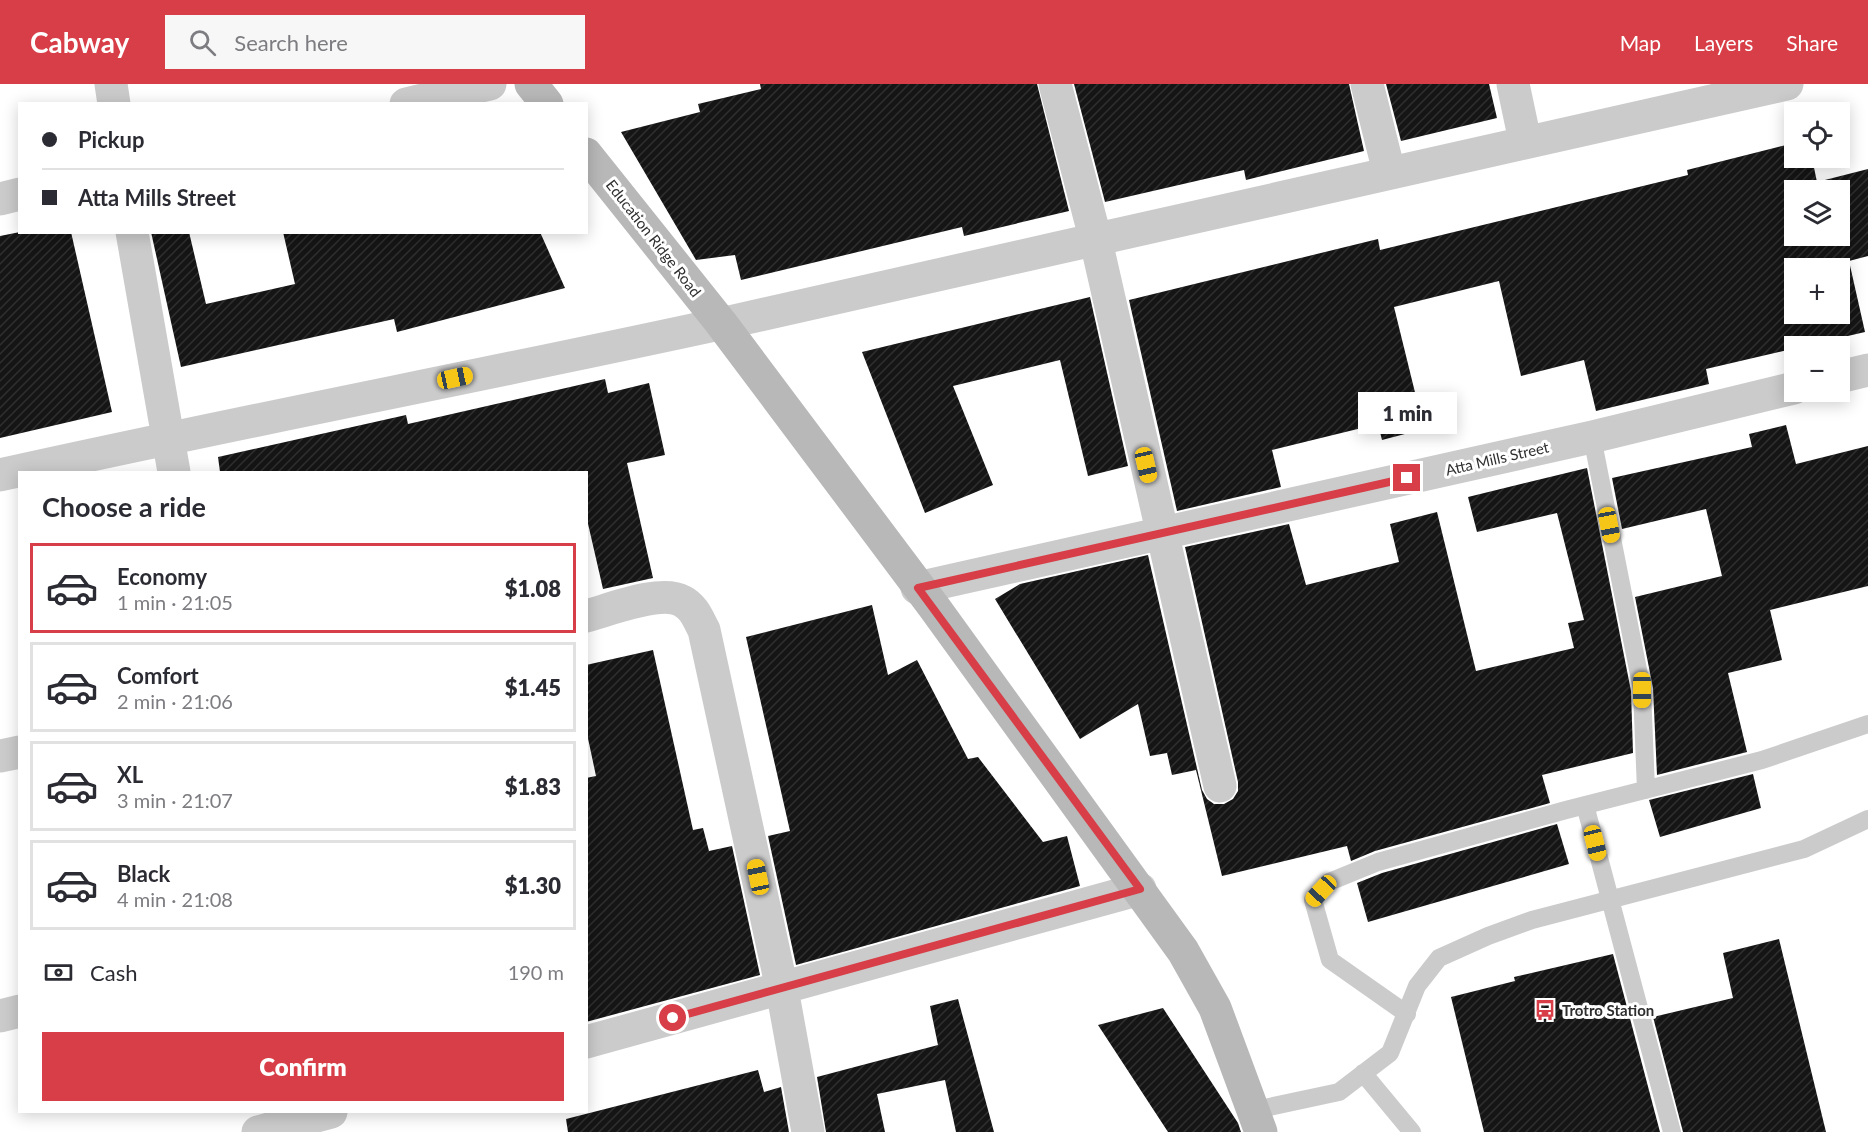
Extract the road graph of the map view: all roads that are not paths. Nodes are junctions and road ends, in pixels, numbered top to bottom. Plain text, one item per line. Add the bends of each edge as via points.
1 (111, 84) edge
2 (490, 84) edge
3 (531, 84) edge
4 (1055, 84) edge
5 (1367, 84) edge
6 (1513, 84) edge
7 (1787, 84) edge
8 (114, 102) edge
9 (414, 102) edge
10 (545, 102) edge
11 (1525, 141) junction
12 (588, 157) edge
13 (1389, 172) junction
14 (18, 194) edge
15 (0, 199) edge
16 (132, 234) edge
17 (1096, 241) junction
18 (721, 323) junction
19 (1868, 370) edge
20 (1850, 374) edge
21 (1784, 390) edge
22 (1592, 437) junction
23 (167, 438) junction
24 (18, 471) edge
25 (18, 471) edge
26 (174, 471) edge
27 (0, 475) edge
28 (1161, 533) junction
29 (918, 588) junction
30 (588, 615) edge
31 (1868, 724) edge
32 (18, 752) edge
33 (0, 756) edge
34 (1220, 786) dead end
35 (1646, 790) junction
36 (1585, 805) junction
37 (1868, 819) edge
38 (1140, 889) junction
39 (1609, 900) junction
40 (782, 989) junction
41 (18, 1012) edge
42 (1407, 1014) junction
43 (0, 1016) edge
44 (588, 1041) edge
45 (1363, 1074) junction
46 (309, 1119) edge
47 (1258, 1121) edge
48 (258, 1132) edge
49 (808, 1132) edge
50 (1412, 1132) edge
51 (1672, 1132) edge

1 - 8 street
2 - 9 street
3 - 10 street
4 - 17 street
5 - 13 street
6 - 11 street
7 - 11 street
11 - 13 street
12 - 18 street, Education Ridge Road
13 - 17 street
14 - 15 street
16 - 23 street
17 - 18 street
17 - 28 street
18 - 23 street
18 - 29 street, Education Ridge Road
19 - 20 street
21 - 22 street, Atta Mills Street
22 - 28 street, Atta Mills Street
22 - 35 lane via 1642,690
23 - 25 street
23 - 26 street
24 - 27 street
28 - 29 street, Atta Mills Street
28 - 34 street
29 - 38 street, Education Ridge Road
30 - 40 street via 661,596 681,600 695,611 704,630
31 - 35 lane via 1762,760
32 - 33 street
35 - 36 lane
36 - 39 lane
36 - 42 lane via 1378,862 1329,882 1312,900 1330,960
37 - 39 lane via 1804,849
38 - 40 street
38 - 47 street, Education Ridge Road via 1183,951 1215,1008
39 - 42 lane via 1532,920 1439,958 1417,986
39 - 51 lane
40 - 44 street
40 - 49 street
41 - 43 street
42 - 45 lane via 1390,1053
45 - 47 lane via 1339,1092
45 - 50 lane
46 - 48 street

